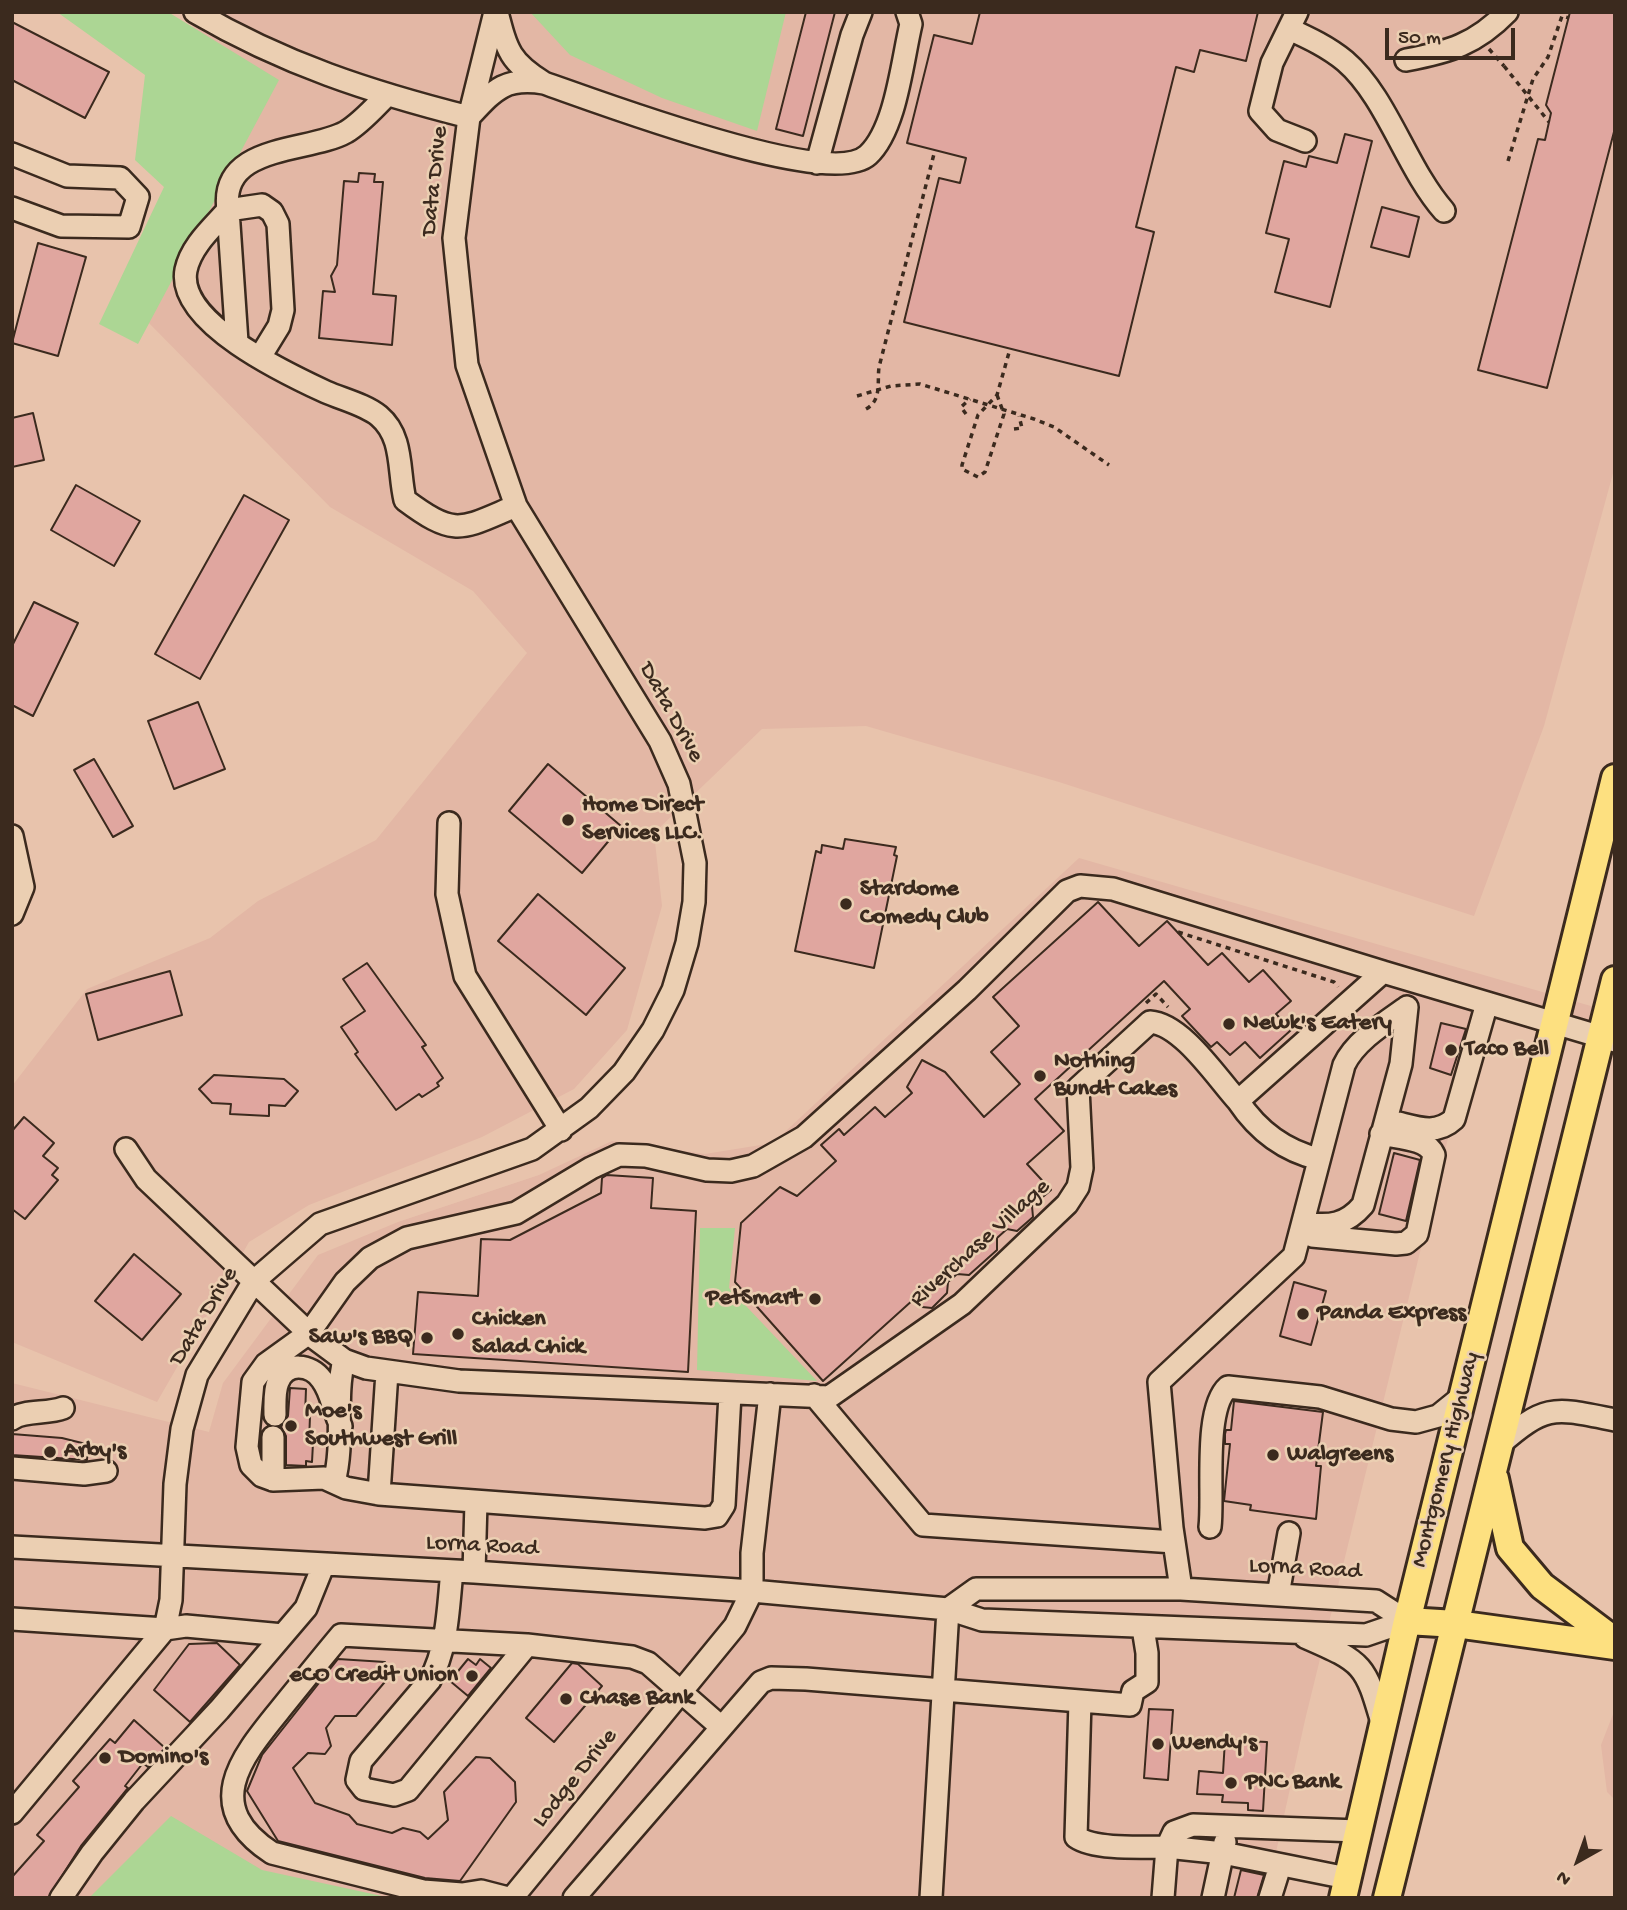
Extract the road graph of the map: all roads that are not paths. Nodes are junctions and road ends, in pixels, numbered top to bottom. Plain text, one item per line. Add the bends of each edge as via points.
1 (195, 12) edge
2 (496, 12) edge
3 (861, 12) edge
4 (907, 12) edge
5 (1507, 12) edge
6 (1293, 20) edge
7 (1406, 60) dead end
8 (544, 83) junction
9 (386, 96) junction
10 (469, 117) junction
11 (1305, 141) dead end
12 (12, 154) edge
13 (817, 163) junction
14 (12, 208) edge
15 (228, 210) junction
16 (1444, 211) dead end
17 (237, 342) junction
18 (260, 356) junction
19 (516, 506) junction
20 (1615, 778) edge
21 (449, 823) dead end
22 (12, 836) edge
23 (12, 914) edge
24 (1384, 972) junction
25 (1615, 980) edge
26 (1417, 982) junction
27 (1487, 1003) junction
28 (1407, 1007) junction
29 (1556, 1024) junction
30 (1608, 1039) edge
31 (1238, 1101) junction
32 (1383, 1127) junction
33 (561, 1130) junction
34 (126, 1149) dead end
35 (1319, 1159) junction
36 (1302, 1229) junction
37 (254, 1281) junction
38 (309, 1333) junction
39 (344, 1360) junction
40 (387, 1372) junction
41 (730, 1394) junction
42 (770, 1394) junction
43 (814, 1395) junction
44 (1464, 1395) junction
45 (63, 1408) dead end
46 (275, 1415) dead end
47 (12, 1419) edge
48 (1615, 1420) edge
49 (341, 1426) junction
50 (273, 1437) dead end
51 (1496, 1457) junction
52 (12, 1468) edge
53 (106, 1471) dead end
54 (273, 1480) junction
55 (334, 1482) junction
56 (379, 1494) junction
57 (475, 1502) junction
58 (1210, 1527) dead end
59 (1289, 1533) dead end
60 (1174, 1542) junction
61 (12, 1547) edge
62 (172, 1557) junction
63 (323, 1566) junction
64 (452, 1571) junction
65 (474, 1572) junction
66 (1181, 1589) junction
67 (752, 1591) junction
68 (1278, 1595) junction
69 (948, 1609) junction
70 (12, 1619) edge
71 (1407, 1622) junction
72 (1456, 1624) junction
73 (1143, 1628) junction
74 (165, 1629) junction
75 (1294, 1632) junction
76 (283, 1634) junction
77 (444, 1640) junction
78 (1615, 1643) edge
79 (527, 1645) junction
80 (944, 1690) junction
81 (681, 1691) junction
82 (1080, 1701) junction
83 (720, 1726) junction
84 (1383, 1726) junction
85 (12, 1813) edge
86 (1228, 1826) junction
87 (1358, 1831) junction
88 (1167, 1847) junction
89 (1223, 1853) junction
90 (1280, 1866) junction
91 (1345, 1888) edge
92 (61, 1898) edge
93 (510, 1898) edge
94 (575, 1898) edge
95 (931, 1898) edge
96 (1163, 1898) edge
97 (1213, 1898) edge
98 (1270, 1898) edge
99 (1387, 1898) edge

1 - 9 street via 306,67
2 - 8 street via 519,68
2 - 10 street, Data Drive
3 - 13 street
4 - 13 street via 911,24 884,136 866,157 838,165
5 - 7 street via 1487,33 1443,53
6 - 11 street via 1272,63 1260,111 1277,130
6 - 16 street via 1365,82 1422,184
8 - 10 street via 520,79 495,90
8 - 13 street via 675,129
9 - 10 street
9 - 15 street via 344,132 253,160 236,175 226,197
10 - 19 street, Data Drive via 454,238 467,365
12 - 14 street via 67,176 120,178 138,197 129,227 61,226
15 - 17 street
15 - 17 street via 196,247 186,270 186,292 198,312
15 - 18 street via 262,205 278,224 283,310 279,326
17 - 18 street
18 - 19 street via 379,416 398,440 405,500 435,522 463,528
19 - 33 street, Data Drive via 660,741 679,784 695,863 687,943 673,990 653,1030 624,1072
20 - 29 main road, Montgomery Highway
21 - 33 street via 447,894 466,976
22 - 23 street via 23,887
24 - 26 street
24 - 31 street
24 - 38 street via 1113,889 1080,886 1068,891 958,999 804,1137 753,1166 731,1171 619,1155 516,1213 407,1238 370,1258 345,1282
25 - 30 main road, Montgomery Highway
26 - 27 street
26 - 28 street
27 - 29 street
27 - 32 street via 1454,1119 1432,1130
28 - 32 street via 1401,1064
28 - 35 street via 1347,1057
29 - 30 street
29 - 44 main road, Montgomery Highway
30 - 51 main road, Montgomery Highway
31 - 35 street via 1275,1141
31 - 43 street, Riverchase Village via 1163,1023 1144,1027 1079,1088 1082,1168 1078,1187 1057,1217 962,1304 829,1397
32 - 36 street via 1363,1205 1341,1224
32 - 36 street via 1420,1143 1434,1155 1423,1214 1413,1239 1396,1244
33 - 37 street, Data Drive via 532,1149 320,1224
34 - 37 street, Riverchase Village via 146,1179
35 - 36 street
36 - 60 street via 1294,1256 1159,1382
37 - 38 street, Riverchase Village
37 - 62 street, Data Drive via 197,1375 182,1429
38 - 39 street, Riverchase Village
38 - 54 street via 266,1364 253,1381 247,1447 256,1473
39 - 40 street, Riverchase Village
39 - 49 street
40 - 41 street, Riverchase Village via 459,1381
40 - 56 street
41 - 42 street, Riverchase Village
41 - 57 street via 724,1505 717,1516
42 - 43 street, Riverchase Village
42 - 67 street
43 - 60 street via 923,1525
44 - 58 street via 1438,1416 1416,1422 1320,1397 1228,1387 1216,1414 1209,1475
44 - 71 main road, Montgomery Highway
45 - 47 street via 44,1414 23,1413
46 - 49 street via 279,1379 289,1369 303,1367 324,1383
48 - 51 street via 1562,1409 1542,1412
49 - 55 street
50 - 54 street
51 - 72 main road, Montgomery Highway
51 - 78 main road via 1510,1548 1542,1586
52 - 53 street via 84,1474
54 - 55 street via 324,1478
55 - 56 street
56 - 57 street
57 - 65 street
59 - 68 street
60 - 66 street
61 - 62 street, Lorna Road
62 - 63 street, Lorna Road
62 - 74 street, Data Drive via 172,1600
63 - 64 street, Lorna Road
63 - 76 street via 306,1608
64 - 65 street, Lorna Road
64 - 77 street
65 - 67 street, Lorna Road
66 - 68 street, Lorna Road
66 - 69 street, Lorna Road via 976,1589
67 - 69 street, Lorna Road
67 - 81 street, Lodge Drive via 735,1626
68 - 71 street, Lorna Road via 1377,1601
69 - 73 street, Lorna Road via 982,1620
69 - 80 street
70 - 74 street
71 - 72 main road
71 - 75 street, Lorna Road via 1366,1634
71 - 84 main road, Montgomery Highway
72 - 78 main road
72 - 99 main road, Montgomery Highway
73 - 75 street, Lorna Road
73 - 82 street via 1147,1682 1133,1691 1129,1704
74 - 76 street via 186,1626
74 - 85 street
75 - 84 street via 1358,1663 1368,1676
76 - 92 street via 134,1801
77 - 79 street
77 - 79 street via 430,1680 361,1761 357,1780 364,1790 394,1795 408,1790
77 - 93 street via 341,1635 244,1754 232,1789 235,1809 255,1842 272,1853 423,1891 481,1891
79 - 81 street via 632,1657 648,1663
80 - 82 street
80 - 83 street via 771,1678 753,1688
80 - 95 street
81 - 83 street
81 - 93 street, Lodge Drive
82 - 88 street via 1076,1837 1114,1845
83 - 94 street
84 - 87 main road, Montgomery Highway
86 - 87 street
86 - 88 street via 1181,1828 1169,1838
86 - 89 street
87 - 91 main road, Montgomery Highway
88 - 89 street
88 - 96 street
89 - 90 street
89 - 97 street
90 - 91 street
90 - 98 street

